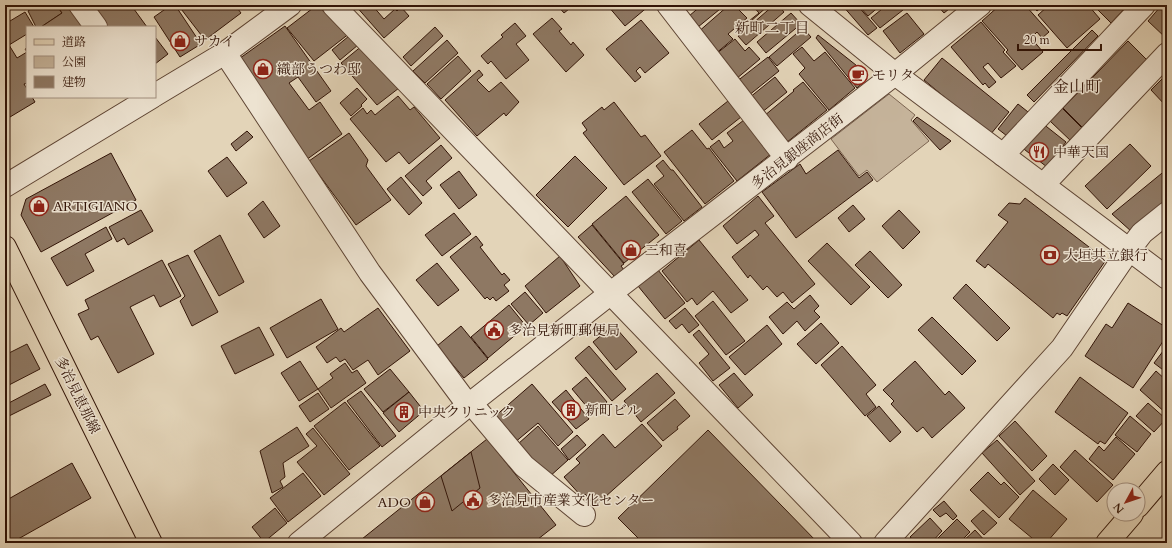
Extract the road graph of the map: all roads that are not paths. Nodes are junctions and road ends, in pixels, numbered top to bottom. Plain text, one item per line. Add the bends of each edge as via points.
1 (80, 5) edge
2 (290, 5) edge
3 (332, 5) edge
4 (668, 5) edge
5 (810, 5) edge
6 (980, 5) edge
7 (1144, 5) edge
8 (95, 26) edge
9 (225, 52) junction
10 (1167, 54) edge
11 (895, 74) junction
12 (156, 93) edge
13 (148, 98) edge
14 (1004, 155) junction
15 (787, 159) junction
16 (1043, 185) junction
17 (5, 186) edge
18 (1167, 213) edge
19 (5, 247) edge
20 (1129, 250) junction
21 (1167, 278) edge
22 (611, 293) junction
23 (470, 404) junction
24 (1167, 472) edge
25 (1146, 497) edge
26 (584, 515) dead end
27 (1125, 522) edge
28 (151, 543) edge
29 (299, 543) edge
30 (851, 543) edge
31 (885, 543) edge
32 (1107, 543) edge

1 - 8 street
2 - 9 street
3 - 22 street
4 - 15 street
5 - 11 street
6 - 11 street, 多治見銀座商店街
7 - 14 street
9 - 12 street
9 - 23 street via 370,273
10 - 16 street
11 - 14 street
11 - 15 street, 多治見銀座商店街
13 - 17 street
14 - 16 street
15 - 22 street, 多治見銀座商店街
16 - 20 street
18 - 20 street via 1142,233
19 - 28 main road, 多治見恵那線
20 - 21 street
20 - 31 street via 1062,348
22 - 23 street, 多治見銀座商店街
22 - 30 street
23 - 26 street via 524,466
23 - 29 street, 多治見銀座商店街
24 - 25 main road
27 - 32 main road

